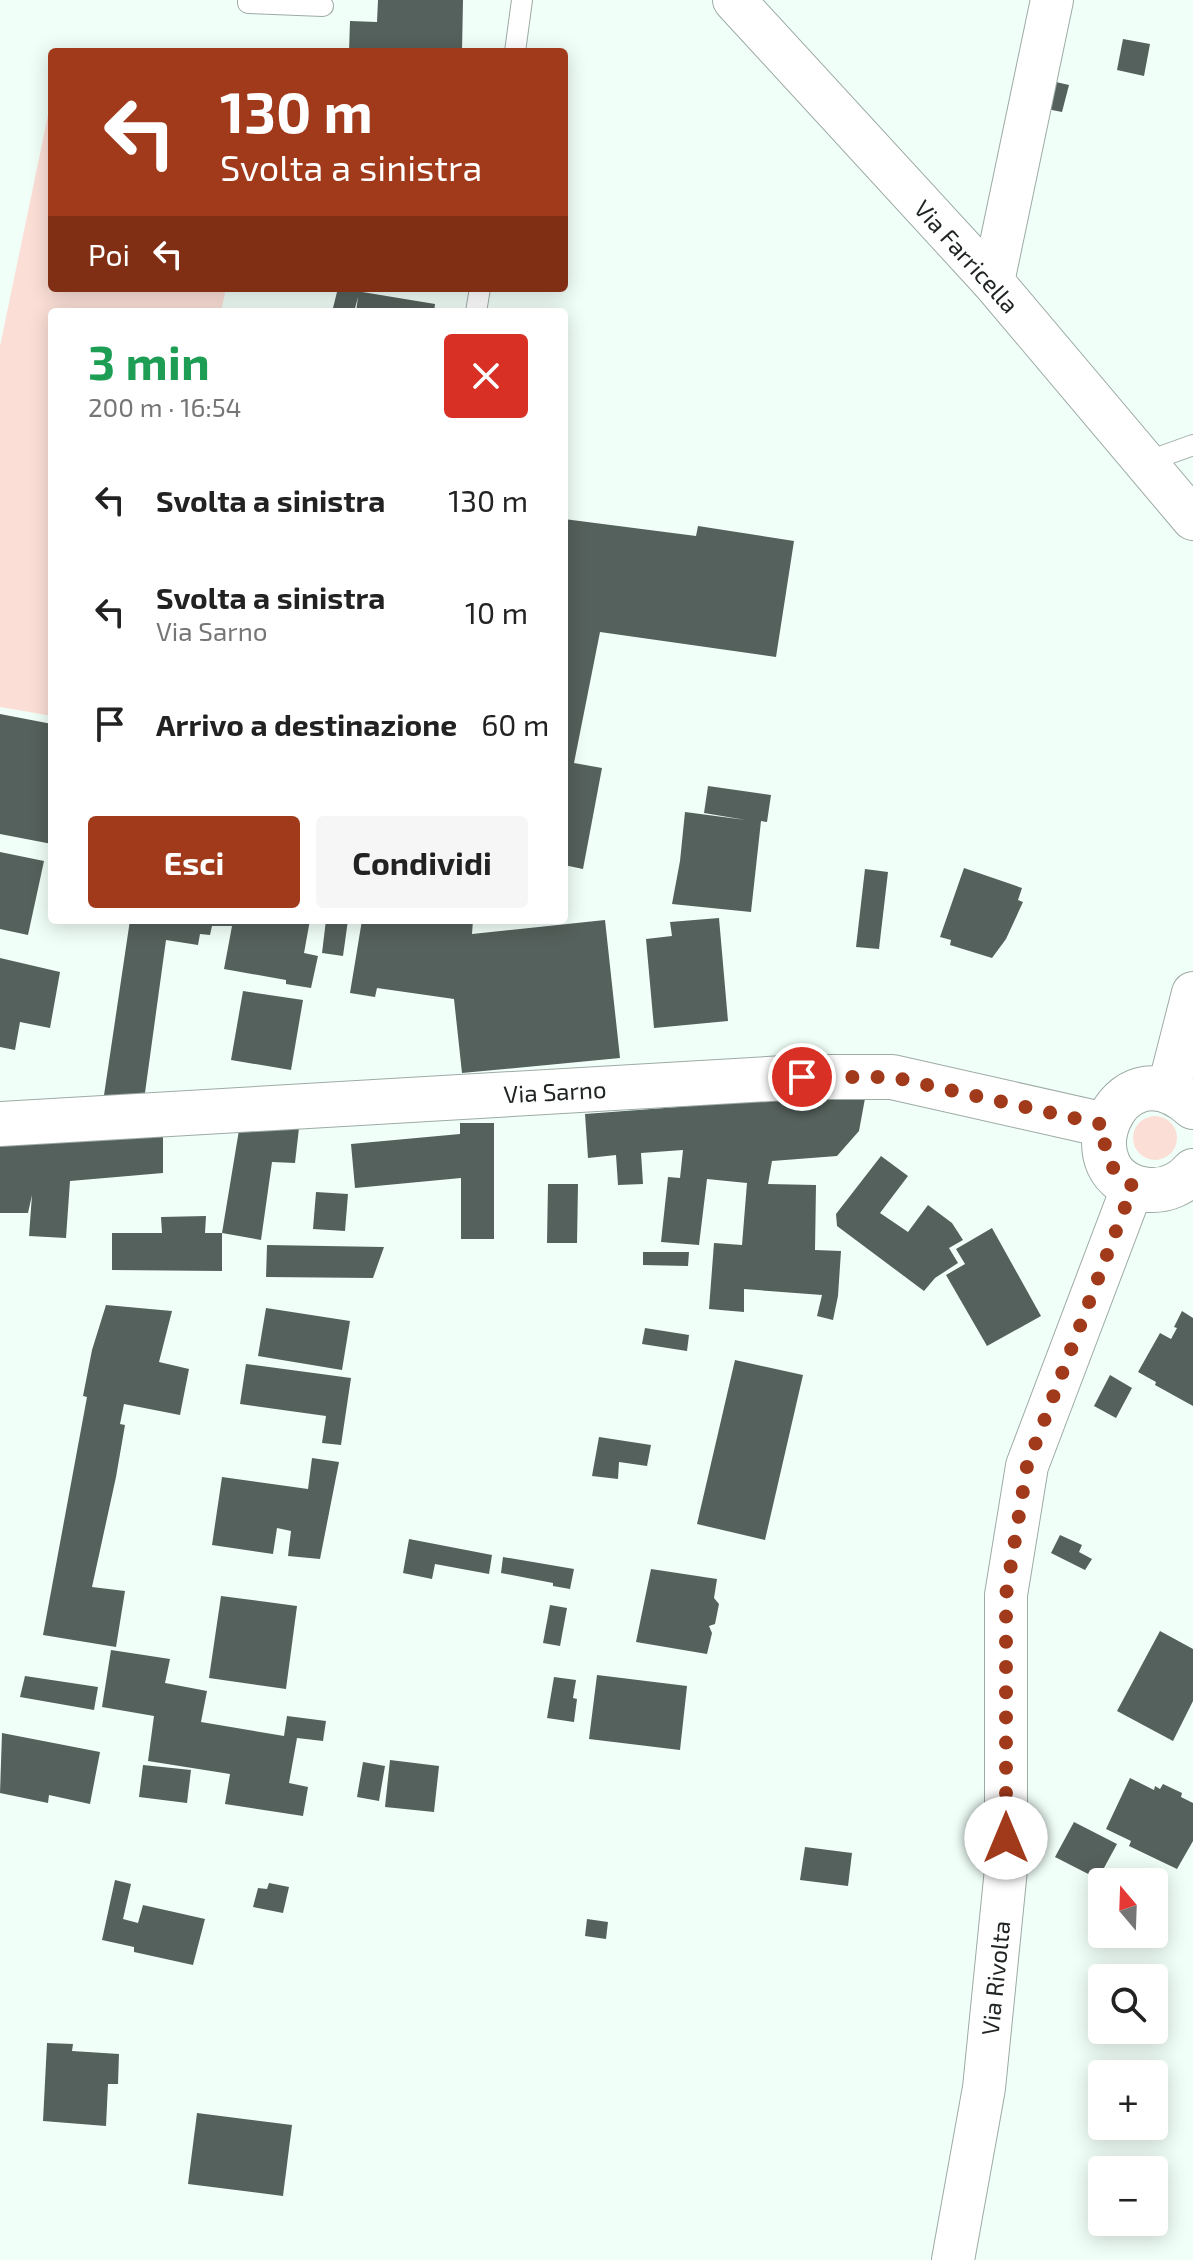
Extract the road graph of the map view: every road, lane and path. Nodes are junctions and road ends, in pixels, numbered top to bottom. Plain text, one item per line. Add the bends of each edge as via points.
1 (248, 0) edge
2 (522, 0) edge
3 (734, 0) edge
4 (1052, 0) edge
5 (323, 6) dead end
6 (516, 48) edge
7 (993, 282) junction
8 (1193, 445) edge
9 (1146, 462) junction
10 (1193, 519) edge
11 (1193, 993) edge
12 (1181, 1099) edge
13 (0, 1124) edge
14 (1105, 1125) junction
15 (1193, 1171) edge
16 (1133, 1186) junction
17 (953, 2260) edge

1 - 5 lane
2 - 6 lane
3 - 7 street, Via Farricella
4 - 7 street
7 - 9 street, Via Farricella
8 - 9 lane
9 - 10 street, Via Farricella
11 - 12 street
12 - 14 main road via 1152,1089 1137,1092 1112,1111
13 - 14 main road, Via Sarno via 892,1077
14 - 16 main road via 1105,1154
15 - 16 main road via 1163,1189
16 - 17 street, Via Rivolta via 1027,1466 1006,1595 1006,1869 984,2088

